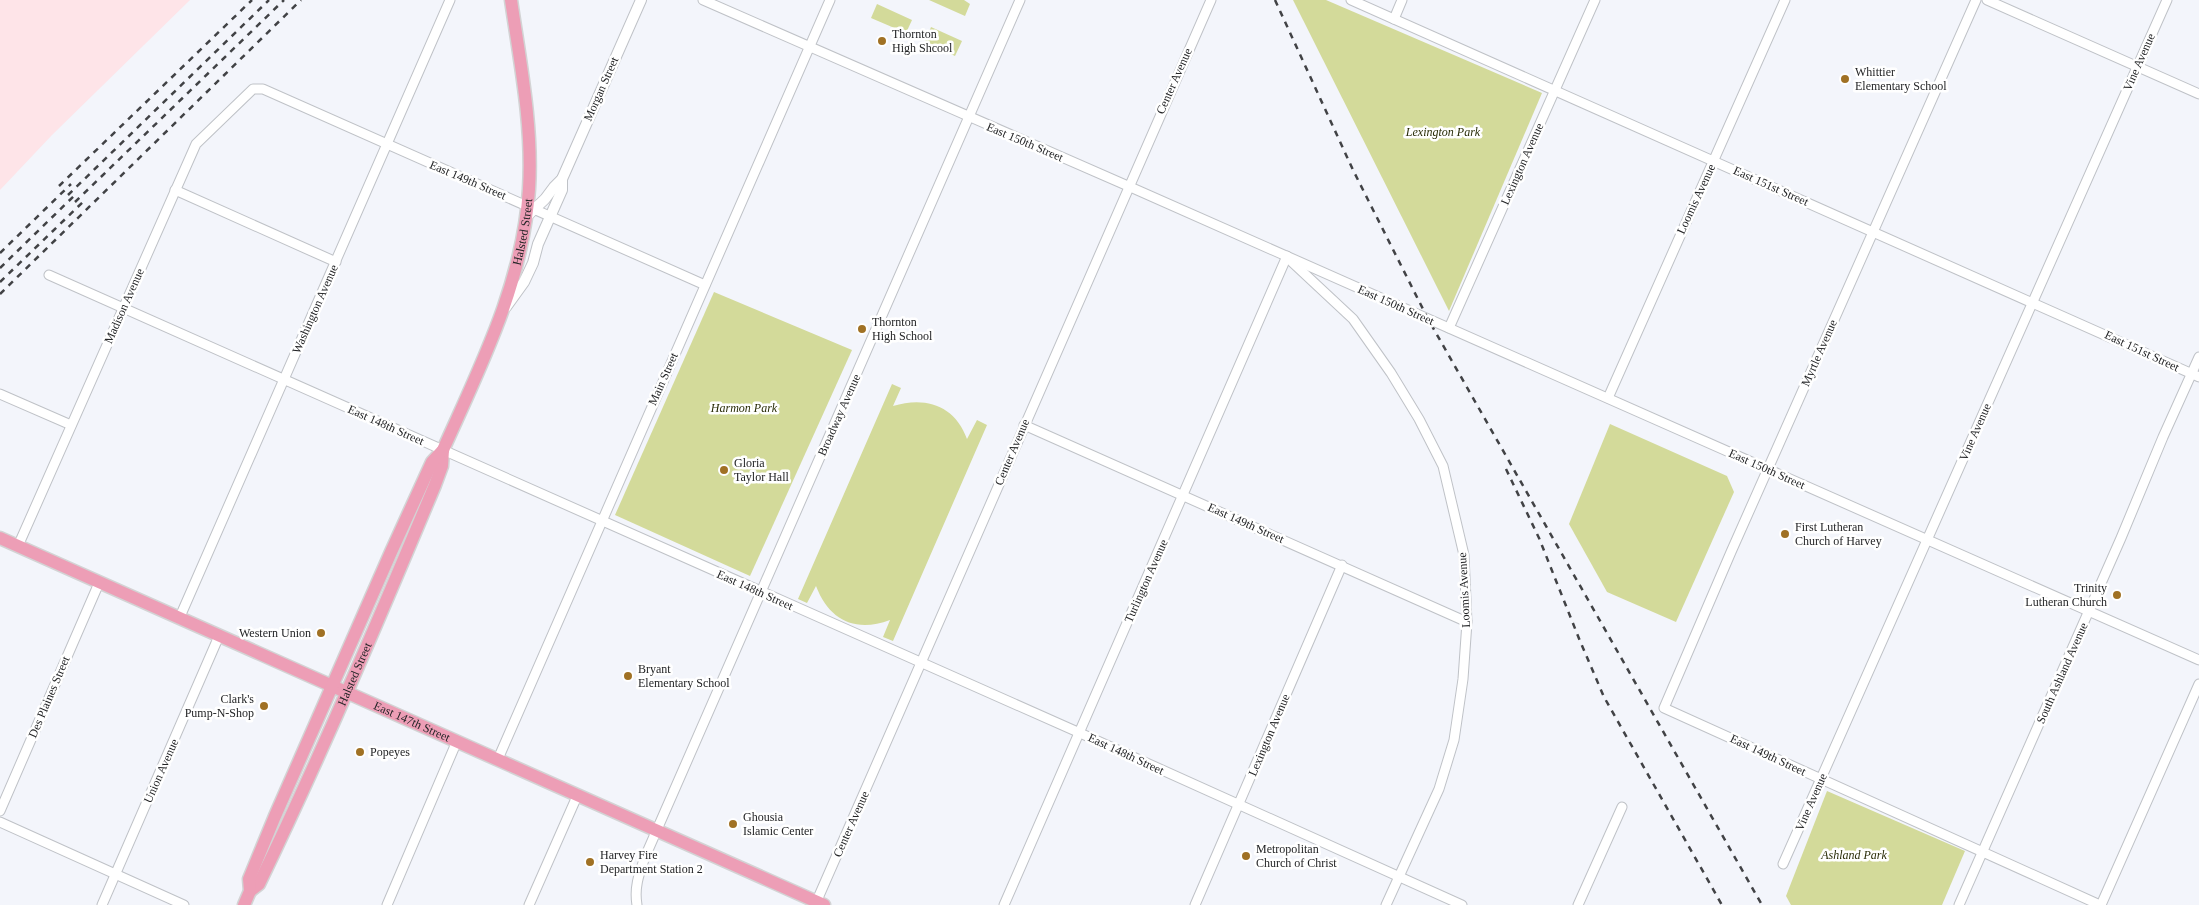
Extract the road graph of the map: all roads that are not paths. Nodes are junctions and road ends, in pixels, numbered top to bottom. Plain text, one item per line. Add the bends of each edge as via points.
1 (450, 0) edge
2 (511, 0) edge
3 (641, 0) edge
4 (703, 0) edge
5 (830, 0) edge
6 (1020, 0) edge
7 (1211, 0) edge
8 (1351, 0) edge
9 (1402, 0) edge
10 (1595, 0) edge
11 (1785, 0) edge
12 (1976, 0) edge
13 (1986, 0) edge
14 (2167, 0) edge
15 (1394, 19) junction
16 (809, 47) junction
17 (2137, 67) junction
18 (259, 88) joint
19 (1554, 90) junction
20 (2199, 94) edge
21 (969, 118) junction
22 (387, 145) junction
23 (1714, 160) junction
24 (562, 179) junction
25 (1128, 186) junction
26 (175, 190) junction
27 (529, 211) junction
28 (551, 216) junction
29 (1873, 231) junction
30 (1287, 256) junction
31 (336, 262) junction
32 (49, 275) dead end
33 (705, 285) junction
34 (2033, 302) junction
35 (123, 308) junction
36 (504, 309) junction
37 (1449, 328) junction
38 (2199, 357) edge
39 (2195, 375) edge
40 (284, 380) junction
41 (0, 394) edge
42 (1608, 398) junction
43 (71, 425) junction
44 (1024, 425) junction
45 (443, 450) junction
46 (1768, 469) junction
47 (1184, 496) junction
48 (601, 521) junction
49 (0, 538) edge
50 (1927, 540) junction
51 (18, 546) junction
52 (1342, 565) junction
53 (99, 582) junction
54 (761, 592) junction
55 (2089, 611) junction
56 (179, 619) junction
57 (1467, 622) junction
58 (219, 636) junction
59 (2199, 660) edge
60 (921, 663) junction
61 (2199, 684) edge
62 (332, 686) junction
63 (346, 692) junction
64 (1664, 708) joint
65 (1080, 733) junction
66 (458, 741) junction
67 (498, 759) junction
68 (1821, 779) junction
69 (578, 794) junction
70 (1238, 805) junction
71 (1622, 806) dead end
72 (0, 811) edge
73 (0, 822) edge
74 (657, 829) junction
75 (1982, 853) junction
76 (1783, 864) dead end
77 (116, 874) junction
78 (1398, 877) junction
79 (250, 890) junction
80 (818, 904) edge
81 (102, 905) edge
82 (184, 905) edge
83 (244, 905) edge
84 (387, 905) edge
85 (529, 905) edge
86 (637, 905) edge
87 (1004, 905) edge
88 (1195, 905) edge
89 (1386, 905) edge
90 (1462, 905) edge
91 (1578, 905) edge
92 (1959, 905) edge
93 (2100, 905) edge

1 - 22 street, Washington Avenue
2 - 27 main road, Halsted Street via 529,138
3 - 24 street, Morgan Street
4 - 16 street, East 150th Street
5 - 16 street, Main Street
6 - 21 street, Broadway Avenue
7 - 25 street, Center Avenue
8 - 15 street, East 151st Street
9 - 15 street
10 - 19 street, Lexington Avenue
11 - 23 street, Loomis Avenue
12 - 29 street, Myrtle Avenue
13 - 17 street
14 - 17 street, Vine Avenue
15 - 19 street, East 151st Street
16 - 21 street, East 150th Street
16 - 33 street, Main Street
17 - 20 street
17 - 34 street, Vine Avenue
18 - 22 street, East 149th Street
18 - 26 street, Madison Avenue via 254,89 196,144
19 - 23 street, East 151st Street
19 - 37 street, Lexington Avenue
21 - 25 street, East 150th Street
21 - 54 street, Broadway Avenue
22 - 27 street, East 149th Street
22 - 31 street, Washington Avenue
23 - 29 street, East 151st Street
23 - 42 street, Loomis Avenue
24 - 27 street, Morgan Street via 549,196
24 - 28 street, Morgan Street via 562,190
25 - 30 street, East 150th Street
25 - 44 street, Center Avenue
26 - 31 street
26 - 35 street, Madison Avenue
27 - 28 street, East 149th Street
27 - 36 main road, Halsted Street
28 - 33 street, East 149th Street
28 - 36 street, Morgan Street via 524,282
29 - 34 street, East 151st Street
29 - 46 street, Myrtle Avenue
30 - 37 street, East 150th Street
30 - 47 street, Turlington Avenue
30 - 57 street, Loomis Avenue via 1353,320 1392,373 1443,466 1464,554
31 - 40 street, Washington Avenue
32 - 35 street, East 148th Street
33 - 48 street, Main Street
34 - 39 street, East 151st Street
34 - 50 street, Vine Avenue
35 - 40 street, East 148th Street
35 - 43 street, Madison Avenue
36 - 45 main road, Halsted Street
37 - 42 street, East 150th Street
38 - 39 street, South Ashland Avenue
39 - 55 street, South Ashland Avenue
40 - 45 street, East 148th Street
40 - 56 street, Washington Avenue
41 - 43 street
42 - 46 street, East 150th Street
43 - 51 street, Madison Avenue
44 - 47 street, East 149th Street
44 - 60 street, Center Avenue
45 - 48 street, East 148th Street
45 - 62 main road, Halsted Street via 432,462
45 - 63 main road, Halsted Street via 442,466 435,485
46 - 50 street, East 150th Street
46 - 64 street, Myrtle Avenue
47 - 52 street, East 149th Street
47 - 65 street, Turlington Avenue
48 - 54 street, East 148th Street
48 - 67 street, Main Street
49 - 51 main road, East 147th Street
50 - 55 street, East 150th Street
50 - 68 street, Vine Avenue
51 - 53 main road, East 147th Street
52 - 57 street, East 149th Street
52 - 70 street, Lexington Avenue
53 - 56 main road, East 147th Street
53 - 72 street, Des Plaines Street
54 - 60 street, East 148th Street
54 - 74 street, Broadway Avenue
55 - 59 street, East 150th Street
55 - 75 street, South Ashland Avenue
56 - 58 main road, East 147th Street
57 - 78 street, Loomis Avenue via 1454,740 1439,789
58 - 62 main road, East 147th Street
58 - 77 street, Union Avenue
60 - 65 street, East 148th Street
60 - 80 street, Center Avenue
61 - 93 street
62 - 63 main road, East 147th Street
62 - 79 main road, Halsted Street via 249,879
63 - 66 main road, East 147th Street
63 - 79 main road, Halsted Street via 266,870 259,884
64 - 68 street, East 149th Street
65 - 70 street, East 148th Street
65 - 87 street, Turlington Avenue
66 - 67 main road, East 147th Street
66 - 84 street
67 - 69 main road, East 147th Street
68 - 75 street, East 149th Street
68 - 76 street, Vine Avenue
69 - 74 main road, East 147th Street
69 - 85 street
70 - 78 street, East 148th Street
70 - 88 street, Lexington Avenue
71 - 91 street
73 - 77 street
74 - 80 main road, East 147th Street
74 - 86 street, Broadway Avenue via 636,882
75 - 92 street, South Ashland Avenue
75 - 93 street, East 149th Street
77 - 81 street, Union Avenue
77 - 82 street
78 - 89 street, Loomis Avenue
78 - 90 street, East 148th Street
79 - 83 main road, Halsted Street

